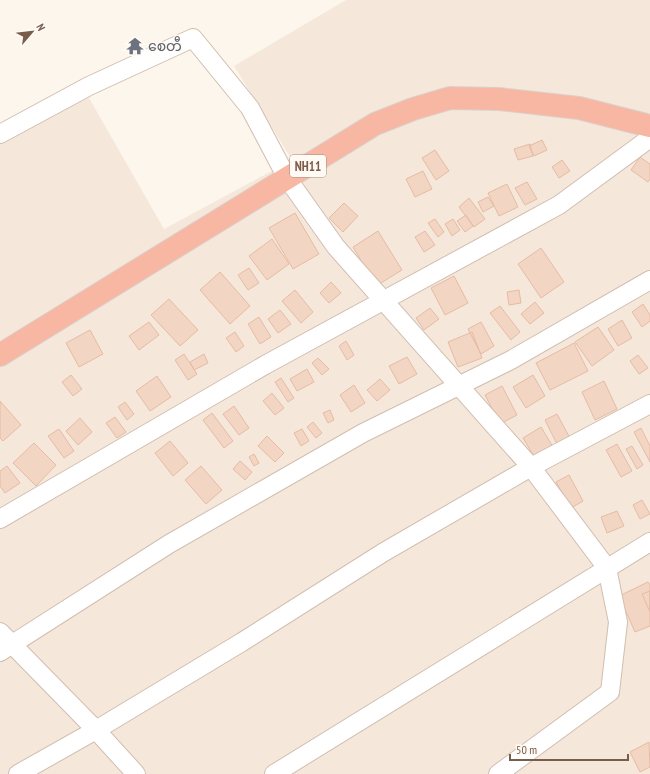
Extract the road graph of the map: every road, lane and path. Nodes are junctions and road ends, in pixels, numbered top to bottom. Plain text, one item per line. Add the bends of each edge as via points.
1 (650, 126) edge
2 (0, 134) edge
3 (650, 138) edge
4 (287, 178) junction
5 (650, 280) edge
6 (385, 300) junction
7 (0, 355) edge
8 (460, 386) junction
9 (650, 404) edge
10 (531, 467) junction
11 (0, 519) edge
12 (650, 542) edge
13 (607, 568) junction
14 (4, 643) edge
15 (96, 730) junction
16 (18, 774) edge
17 (136, 774) edge
18 (274, 774) edge
19 (498, 774) edge

1 - 4 highway, NH11 via 579,108 499,99 450,98 375,124
2 - 4 street via 89,86 193,38 250,108
3 - 6 street via 559,205
4 - 6 street via 336,247
4 - 7 highway, NH11
5 - 8 street via 511,360
6 - 8 street
6 - 11 street via 264,365
8 - 10 street
8 - 14 street via 363,433
9 - 10 street
10 - 13 street
10 - 15 street via 384,552
12 - 13 street
13 - 18 street
13 - 19 street via 618,622 610,692
14 - 15 street
15 - 16 street
15 - 17 street

